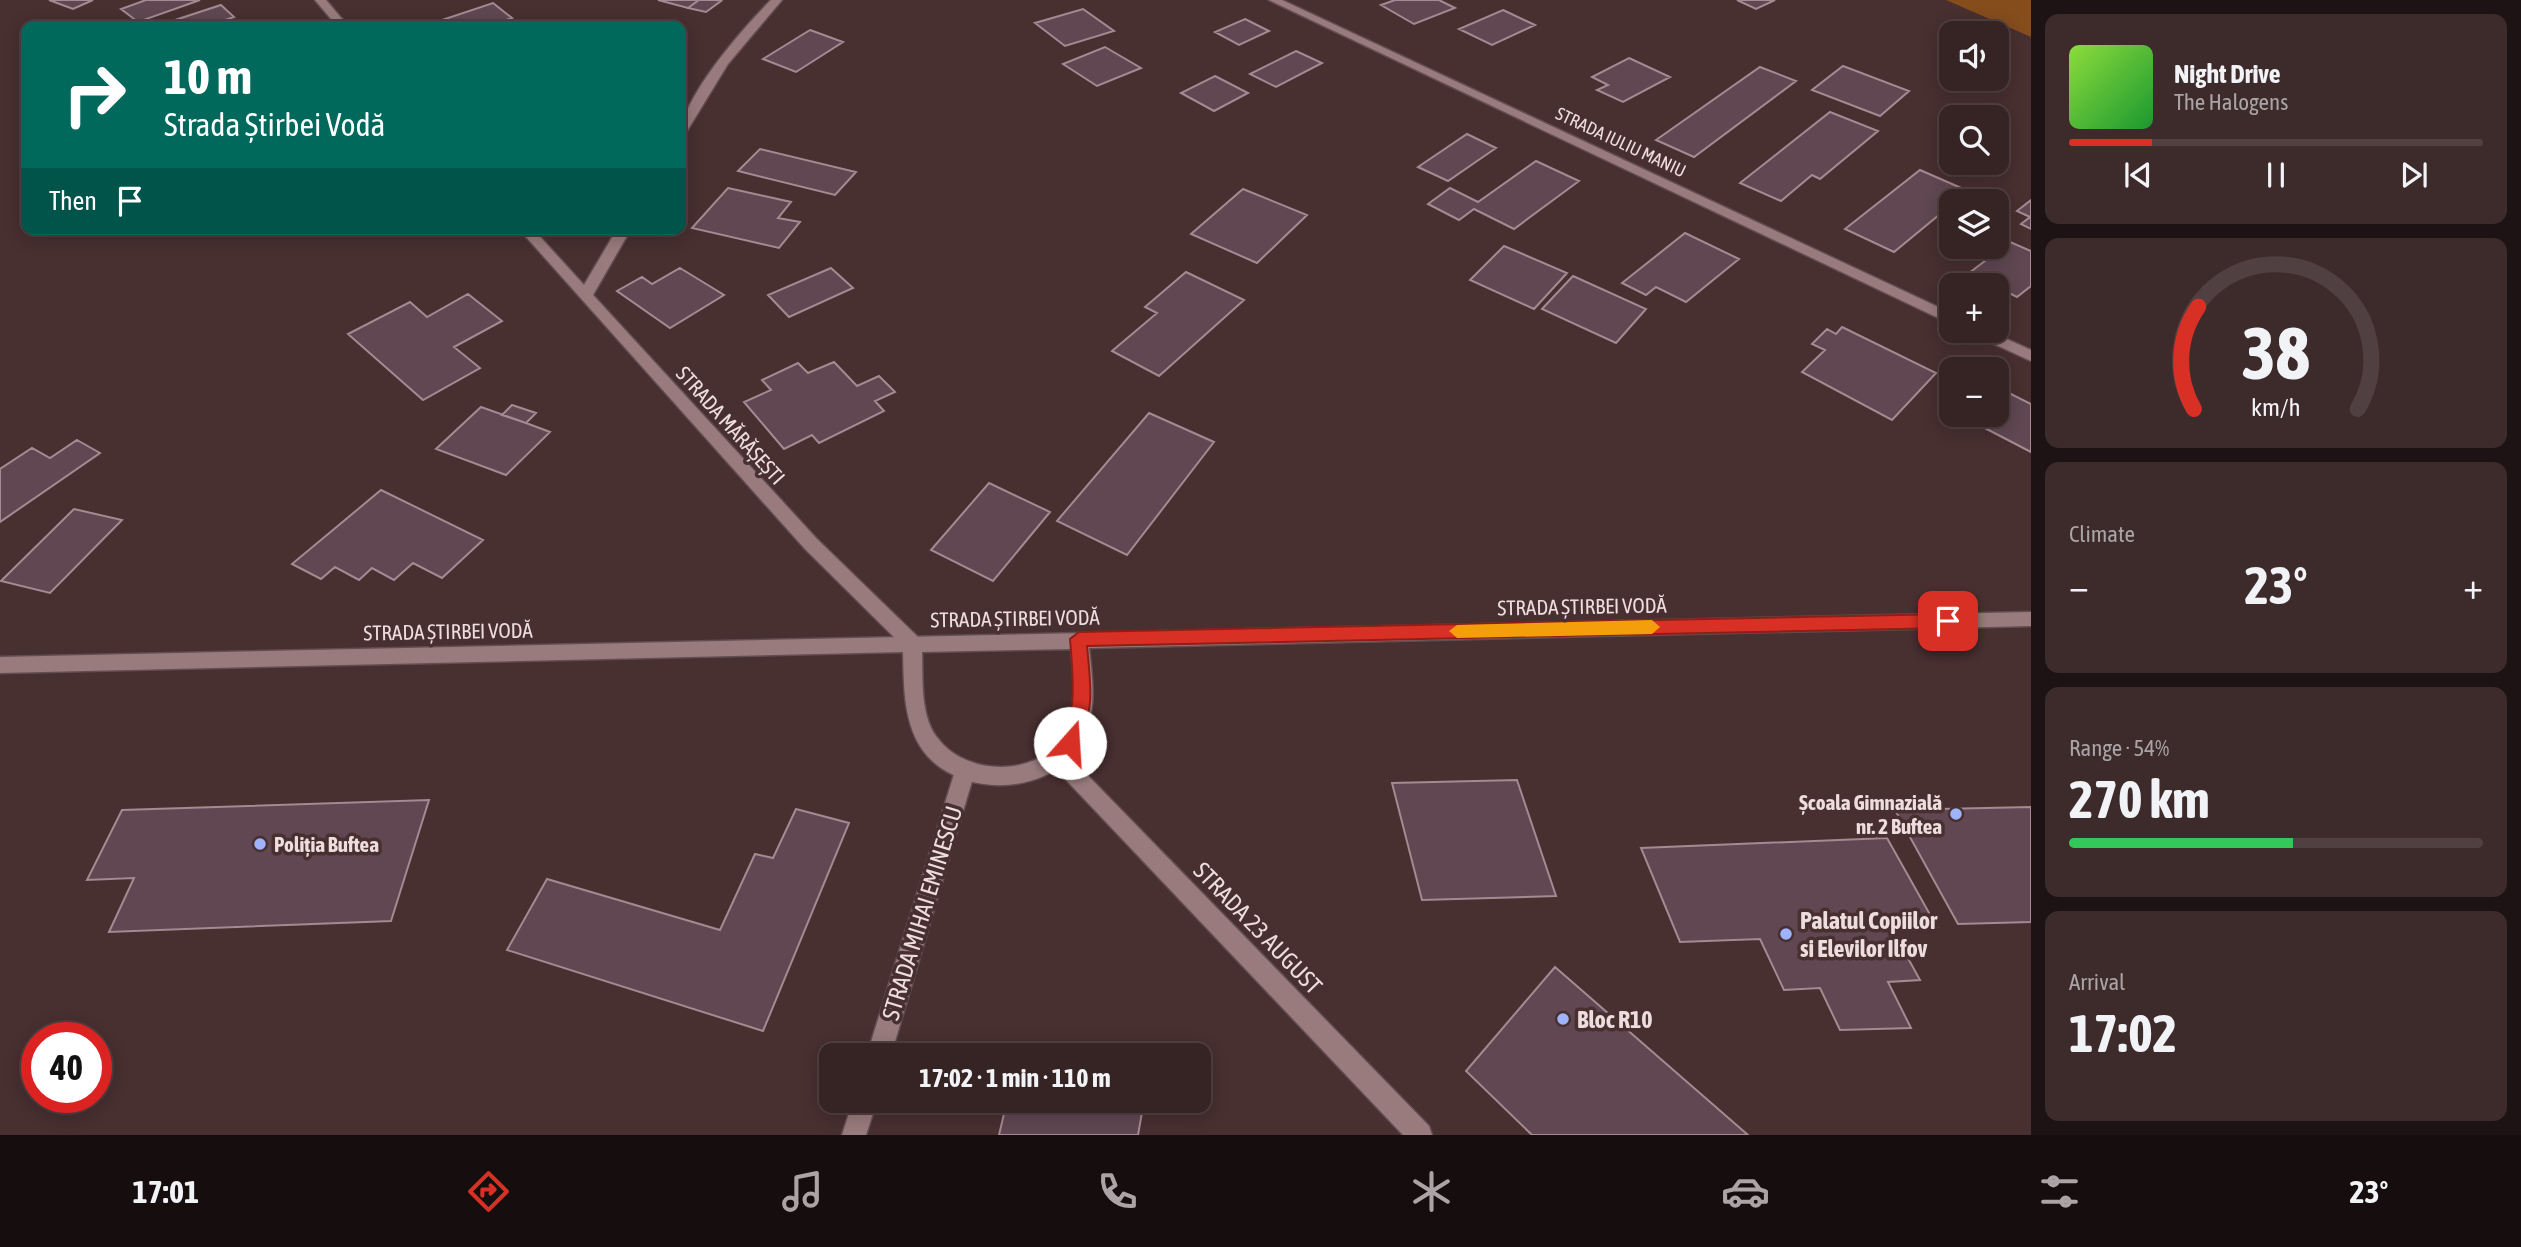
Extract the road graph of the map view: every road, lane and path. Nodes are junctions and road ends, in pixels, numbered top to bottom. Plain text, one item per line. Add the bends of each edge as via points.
1 (320, 0) edge
2 (777, 0) edge
3 (1274, 0) edge
4 (338, 21) edge
5 (686, 122) edge
6 (531, 235) edge
7 (621, 235) edge
8 (586, 294) junction
9 (1939, 313) edge
10 (2003, 343) edge
11 (2031, 356) edge
12 (2031, 619) edge
13 (1079, 639) junction
14 (912, 643) junction
15 (0, 665) edge
16 (1057, 757) junction
17 (965, 771) junction
18 (883, 1043) edge
19 (861, 1113) edge
20 (854, 1135) edge
21 (1420, 1135) edge

1 - 4 street
2 - 5 street via 748,27
3 - 9 street, STRADA IULIU MANIU
6 - 8 street, STRADA MĂRĂȘEȘTI
7 - 8 street
8 - 14 street, STRADA MĂRĂȘEȘTI via 811,544
10 - 11 street
12 - 13 street, STRADA ȘTIRBEI VODĂ
13 - 14 street, STRADA ȘTIRBEI VODĂ
13 - 16 street via 1081,720
14 - 15 street, STRADA ȘTIRBEI VODĂ
14 - 17 street via 915,692 929,742
16 - 17 street via 1032,772 1013,776 986,777
16 - 21 street, STRADA 23 AUGUST
17 - 18 street, STRADA MIHAI EMINESCU
19 - 20 street

